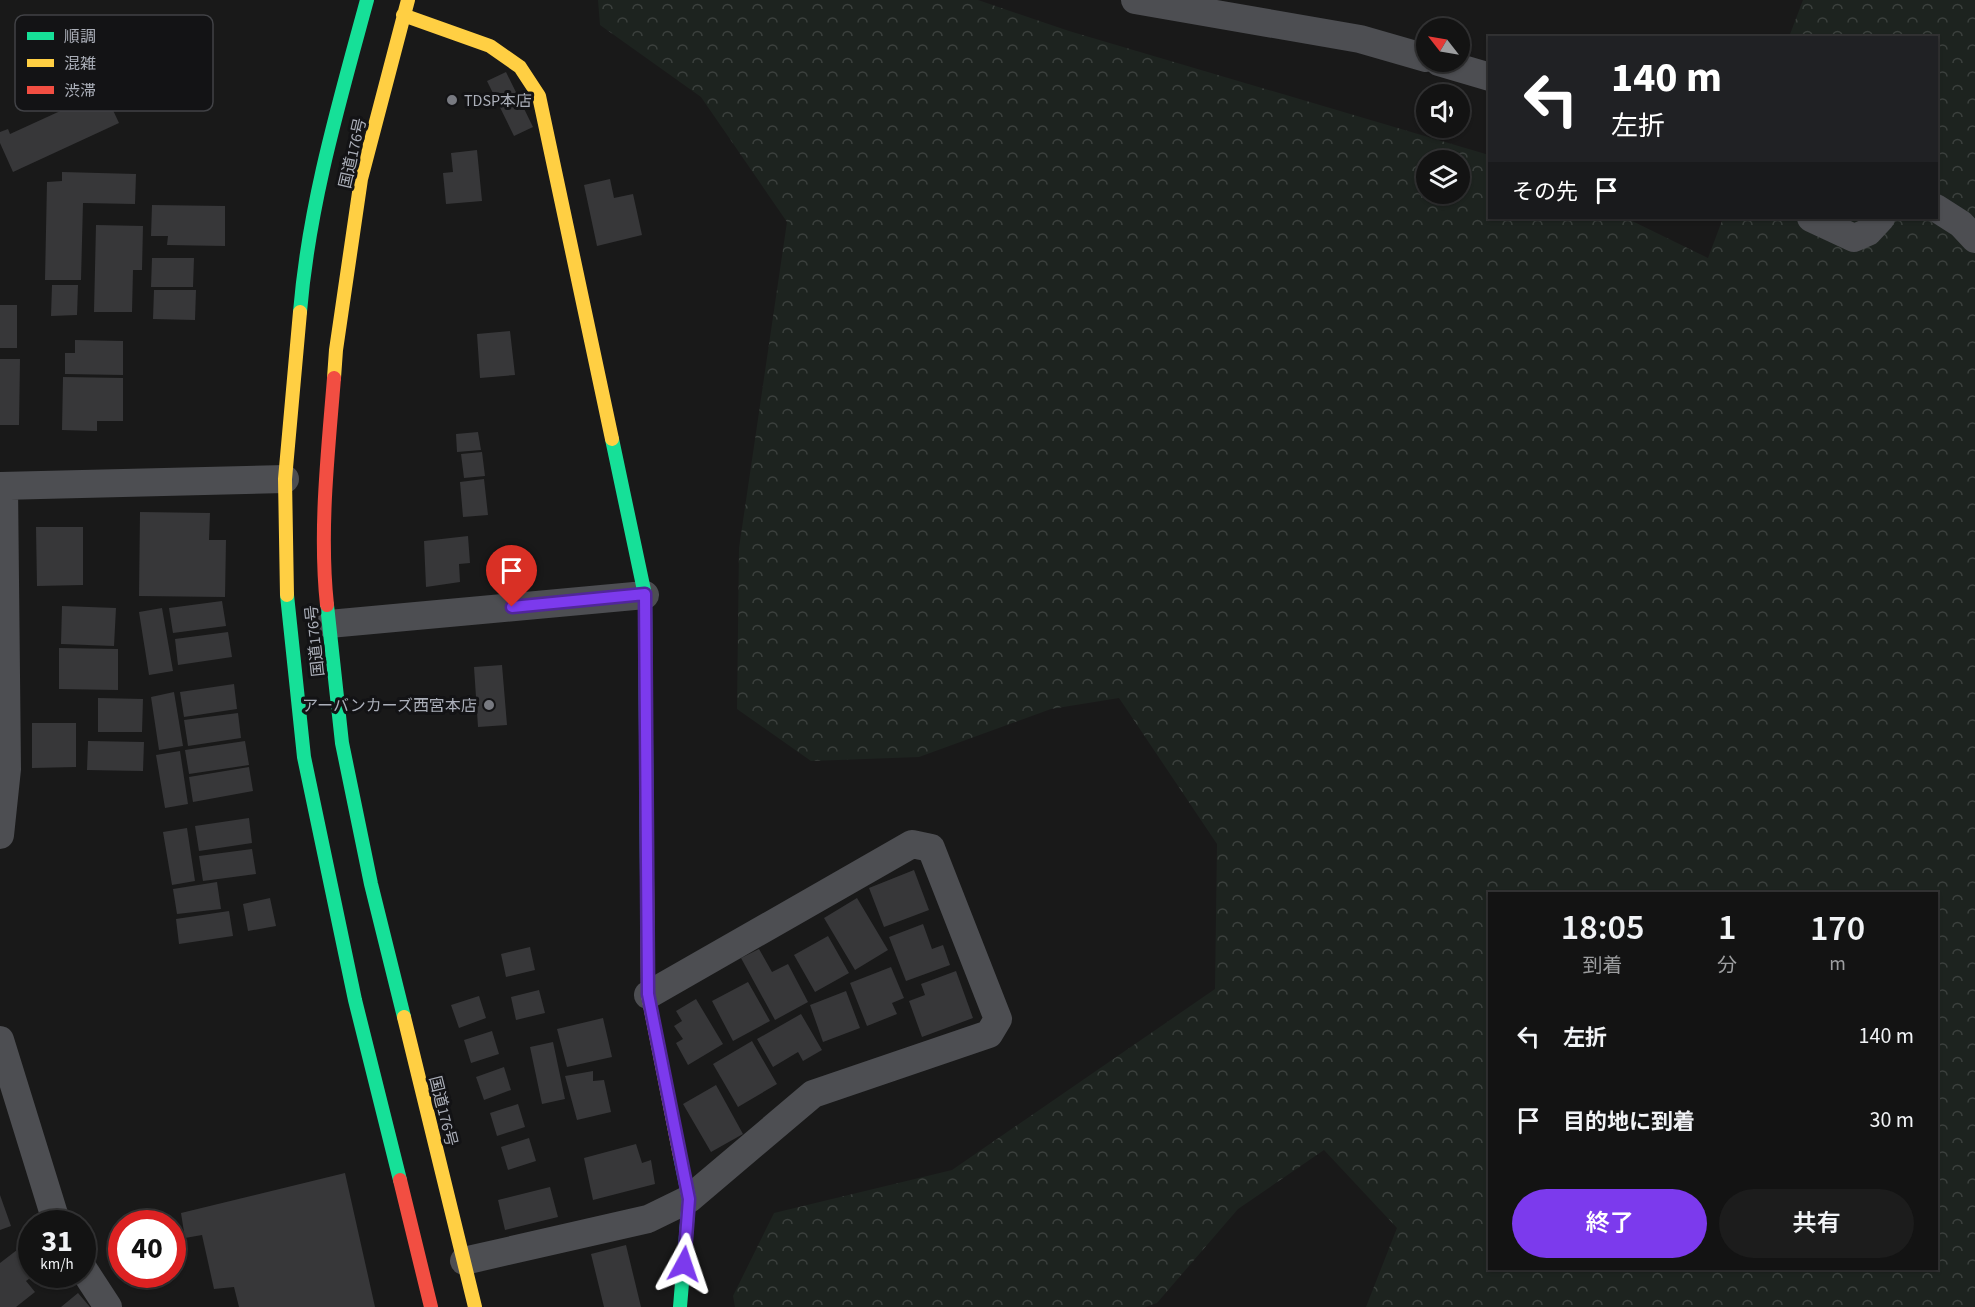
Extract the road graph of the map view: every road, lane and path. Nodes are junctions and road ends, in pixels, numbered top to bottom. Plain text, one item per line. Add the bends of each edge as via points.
1 (367, 0) edge
2 (408, 0) edge
3 (1135, 0) edge
4 (403, 15) junction
5 (1416, 55) edge
6 (1470, 71) edge
7 (1488, 76) edge
8 (1938, 209) edge
9 (1813, 219) edge
10 (1880, 219) edge
11 (1975, 239) edge
12 (285, 479) junction
13 (2, 486) edge
14 (645, 594) junction
15 (329, 624) junction
16 (4, 769) edge
17 (0, 835) edge
18 (648, 994) junction
19 (0, 1040) edge
20 (689, 1199) junction
21 (53, 1210) edge
22 (464, 1261) junction
23 (96, 1288) edge
24 (108, 1307) edge
25 (431, 1307) edge
26 (475, 1307) edge
27 (680, 1307) edge

1 - 12 main road, 国道176号 via 322,168 303,277
2 - 4 main road, 国道176号
3 - 5 street via 1360,39
4 - 14 main road via 490,46 519,66 539,96
4 - 15 main road, 国道176号 via 361,179 336,350 326,478 324,576
6 - 7 street
8 - 11 street
9 - 10 street via 1854,238 1868,232
12 - 13 street
12 - 25 main road, 国道176号 via 286,589 304,757 355,1000
13 - 16 street
14 - 15 street
14 - 18 main road
15 - 22 main road, 国道176号 via 342,743 371,885
16 - 17 street
18 - 20 main road
18 - 20 street via 912,843 931,848 998,1019 989,1034 813,1094
19 - 21 street
20 - 22 street via 648,1219
20 - 27 main road
22 - 26 main road, 国道176号
23 - 24 street

